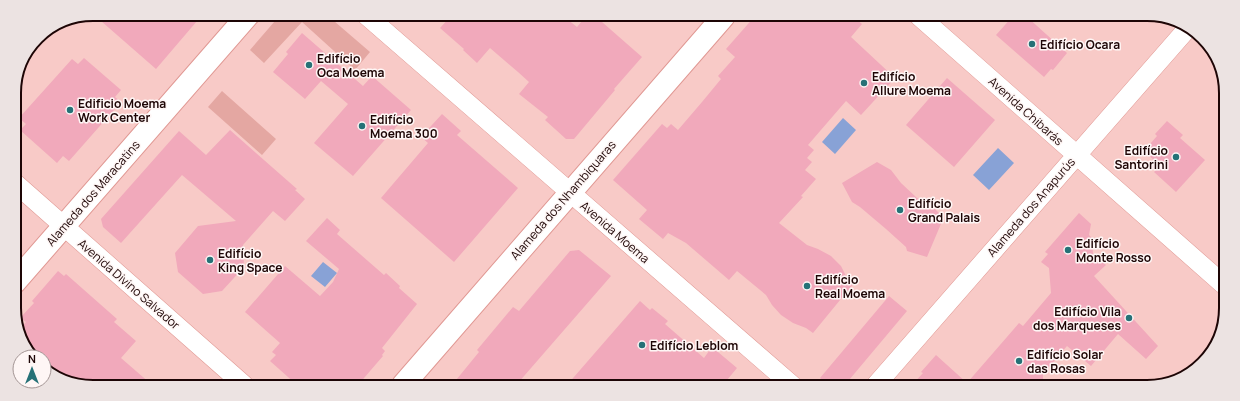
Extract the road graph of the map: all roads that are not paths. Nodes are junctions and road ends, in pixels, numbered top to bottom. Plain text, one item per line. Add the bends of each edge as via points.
1 (243, 21) edge
2 (373, 21) edge
3 (720, 21) edge
4 (925, 21) edge
5 (1184, 32) edge
6 (1076, 156) junction
7 (21, 188) edge
8 (570, 192) junction
9 (64, 226) junction
10 (21, 275) edge
11 (1219, 280) edge
12 (238, 380) edge
13 (406, 380) edge
14 (785, 380) edge
15 (880, 380) edge

1 - 9 street, Alameda dos Maracatins
2 - 8 street, Avenida Moema
3 - 8 street, Alameda dos Nhambiquaras
4 - 6 street, Avenida Chibarás
5 - 6 street, Alameda dos Anapurús
6 - 11 street, Avenida Chibarás
6 - 15 street, Alameda dos Anapurús
7 - 9 street, Avenida Divino Salvador
8 - 13 street, Alameda dos Nhambiquaras
8 - 14 street, Avenida Moema
9 - 10 street, Alameda dos Maracatins
9 - 12 street, Avenida Divino Salvador

